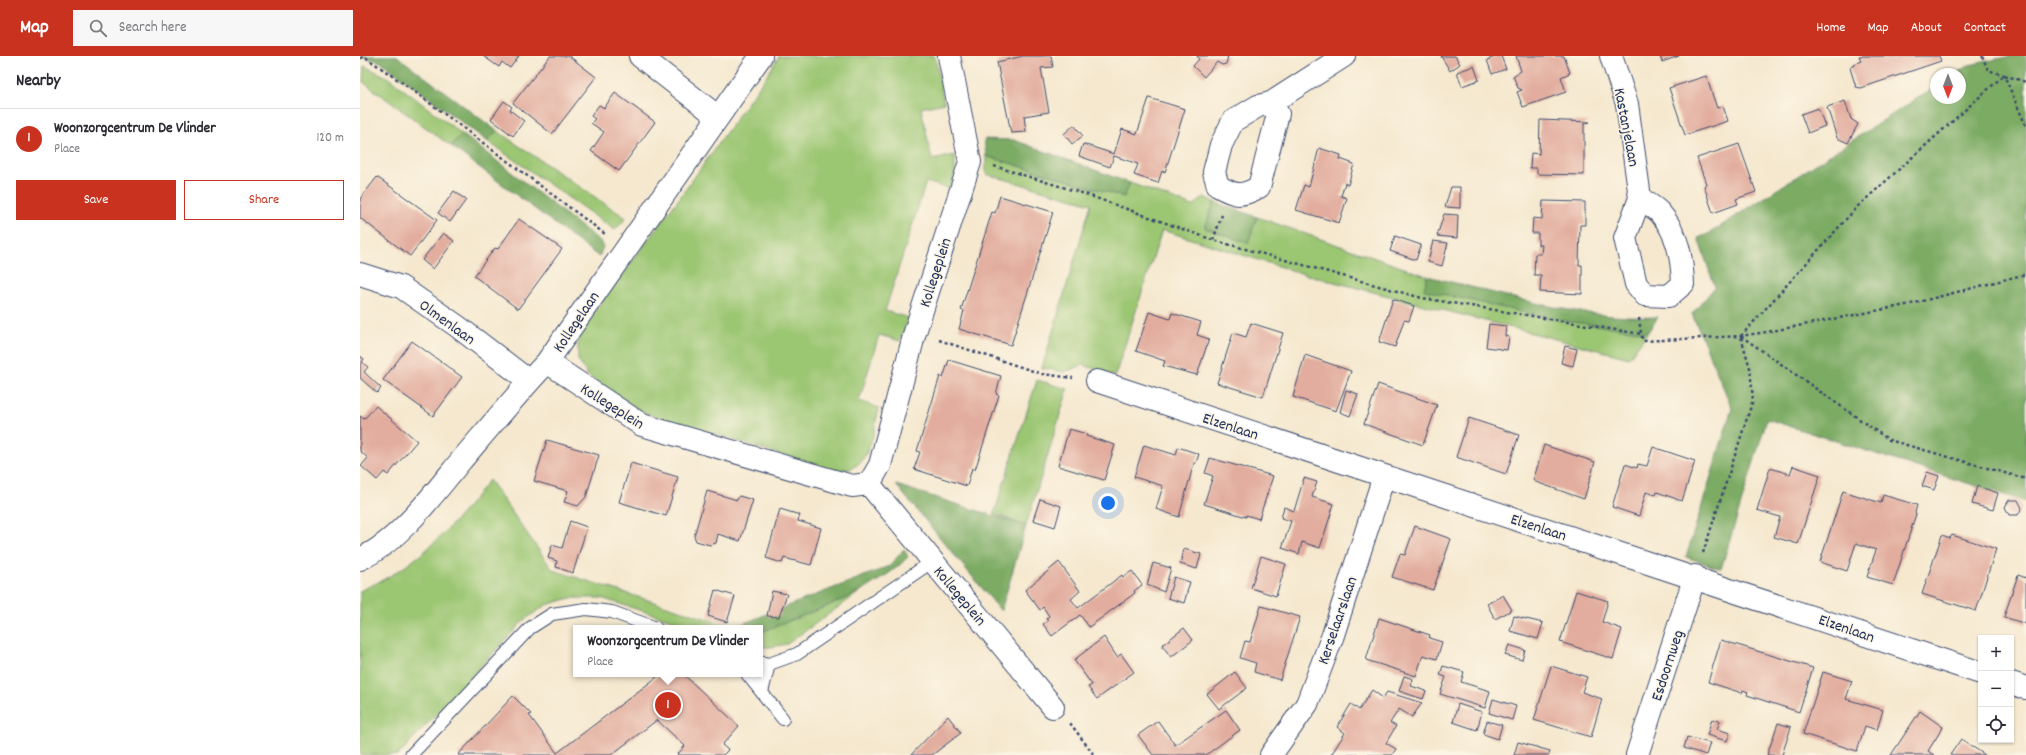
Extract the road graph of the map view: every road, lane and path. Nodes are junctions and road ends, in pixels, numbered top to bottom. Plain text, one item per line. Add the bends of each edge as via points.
1 (640, 56) edge
2 (761, 56) edge
3 (949, 56) edge
4 (1344, 56) edge
5 (1611, 56) edge
6 (1982, 56) edge
7 (364, 57) edge
8 (360, 58) edge
9 (2004, 75) junction
10 (2026, 82) edge
11 (1271, 104) dead end
12 (718, 117) junction
13 (2026, 126) edge
14 (970, 162) junction
15 (1640, 198) dead end
16 (624, 249) junction
17 (360, 274) edge
18 (2026, 274) edge
19 (915, 332) junction
20 (1740, 336) junction
21 (547, 362) junction
22 (529, 381) junction
23 (1097, 381) joint
24 (1384, 476) junction
25 (2026, 480) edge
26 (869, 484) junction
27 (360, 559) edge
28 (933, 561) junction
29 (1695, 576) junction
30 (648, 625) edge
31 (764, 663) edge
32 (1978, 672) edge
33 (750, 677) edge
34 (2014, 684) edge
35 (2026, 688) edge
36 (762, 692) junction
37 (1053, 707) joint
38 (783, 719) dead end
39 (411, 755) edge
40 (1094, 755) edge
41 (1271, 755) edge
42 (1637, 755) edge

1 - 12 street
2 - 12 street, Kollegelaan
3 - 14 street, Kollegeplein
4 - 11 street
5 - 15 street, Kastanjelaan via 1627,104
6 - 9 path via 1988,70
7 - 8 path
7 - 16 path via 441,111
9 - 10 path
9 - 13 path
9 - 20 path via 1857,206
12 - 16 street, Kollegelaan
14 - 19 street, Kollegeplein
14 - 20 path via 1085,194 1213,240 1422,298 1641,334 1643,342
16 - 21 street, Kollegelaan
17 - 22 street, Olmenlaan via 401,287
18 - 20 path via 1911,304
19 - 23 path via 1042,374
19 - 26 street, Kollegeplein via 880,465
20 - 25 path via 1889,440
20 - 29 path via 1750,368 1753,400
21 - 22 street, Kollegelaan
21 - 26 street, Kollegeplein via 642,425 852,486
22 - 27 street, Kollegelaan via 414,518 371,554
23 - 24 street, Elzenlaan
24 - 29 street, Elzenlaan
24 - 41 street, Kerselaarslaan via 1307,704
26 - 28 street, Kollegeplein
28 - 31 lane via 797,654
28 - 37 street, Kollegeplein
29 - 32 street, Elzenlaan
29 - 42 street, Esdoornweg
30 - 39 lane via 612,612 586,609 552,614 530,628
31 - 36 lane
33 - 36 lane
34 - 35 street
36 - 38 lane
37 - 40 path via 1070,723

